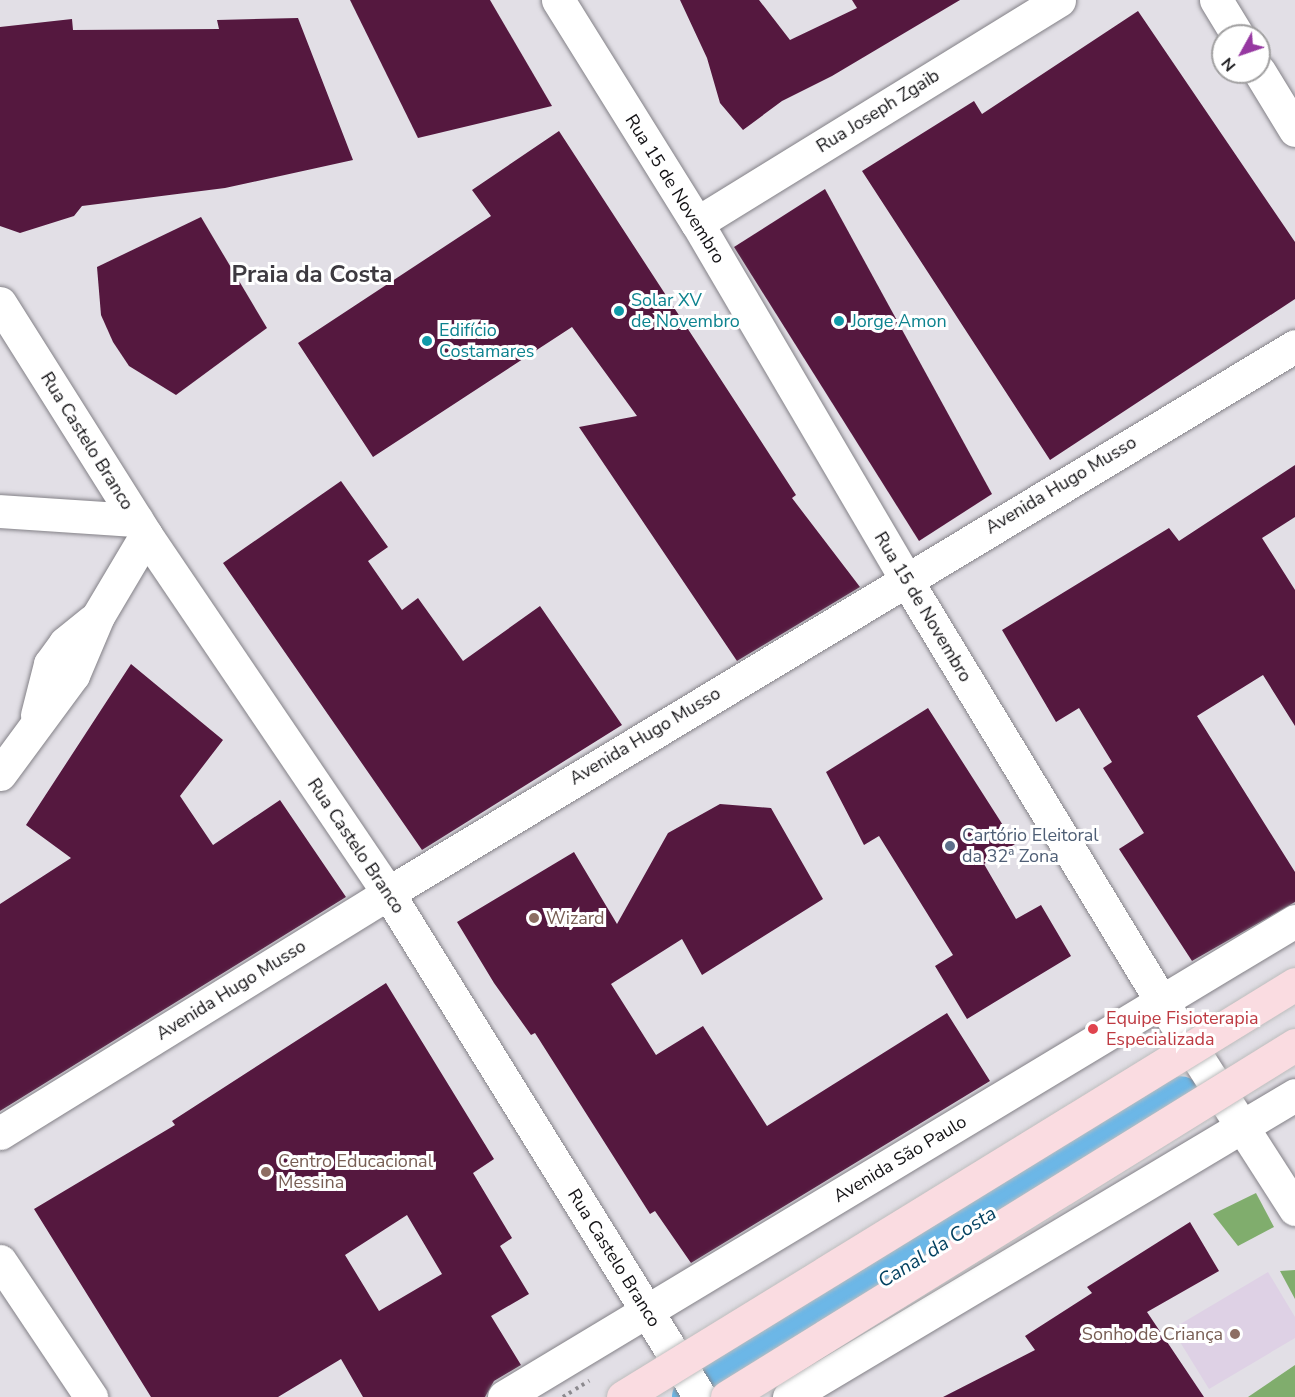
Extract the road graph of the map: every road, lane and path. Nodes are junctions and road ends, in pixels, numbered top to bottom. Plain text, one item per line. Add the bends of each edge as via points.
1 (558, 0) edge
2 (1059, 0) edge
3 (1216, 0) edge
4 (1231, 24) edge
5 (1267, 84) edge
6 (1295, 130) edge
7 (697, 223) junction
8 (0, 303) edge
9 (1295, 346) edge
10 (0, 511) edge
11 (142, 527) junction
12 (905, 578) junction
13 (0, 774) edge
14 (388, 893) junction
15 (1295, 921) edge
16 (1295, 984) edge
17 (1162, 1002) junction
18 (1295, 1045) edge
19 (1295, 1095) edge
20 (1238, 1116) junction
21 (0, 1133) edge
22 (1295, 1209) edge
23 (0, 1261) edge
24 (648, 1311) junction
25 (91, 1397) edge
26 (504, 1397) edge
27 (623, 1397) edge
28 (700, 1397) edge
29 (727, 1397) edge
30 (789, 1397) edge

1 - 7 street, Rua 15 de Novembro
2 - 7 street, Rua Joseph Zgaib
3 - 4 street
5 - 6 street
7 - 12 street, Rua 15 de Novembro
8 - 11 street, Rua Castelo Branco
9 - 12 street, Avenida Hugo Musso
10 - 11 street
11 - 13 street via 73,675
11 - 14 street, Rua Castelo Branco
12 - 14 street, Avenida Hugo Musso
12 - 17 street, Rua 15 de Novembro
14 - 21 street, Avenida Hugo Musso
14 - 24 street, Rua Castelo Branco
15 - 17 street, Avenida São Paulo
16 - 27 main road, bridge
17 - 20 street, Rua 15 de Novembro
17 - 24 street, Avenida São Paulo
18 - 29 main road, bridge
19 - 20 street
20 - 22 street, Rua 15 de Novembro
20 - 30 street
23 - 25 street
24 - 26 street, Avenida São Paulo
24 - 28 street, Rua Castelo Branco

